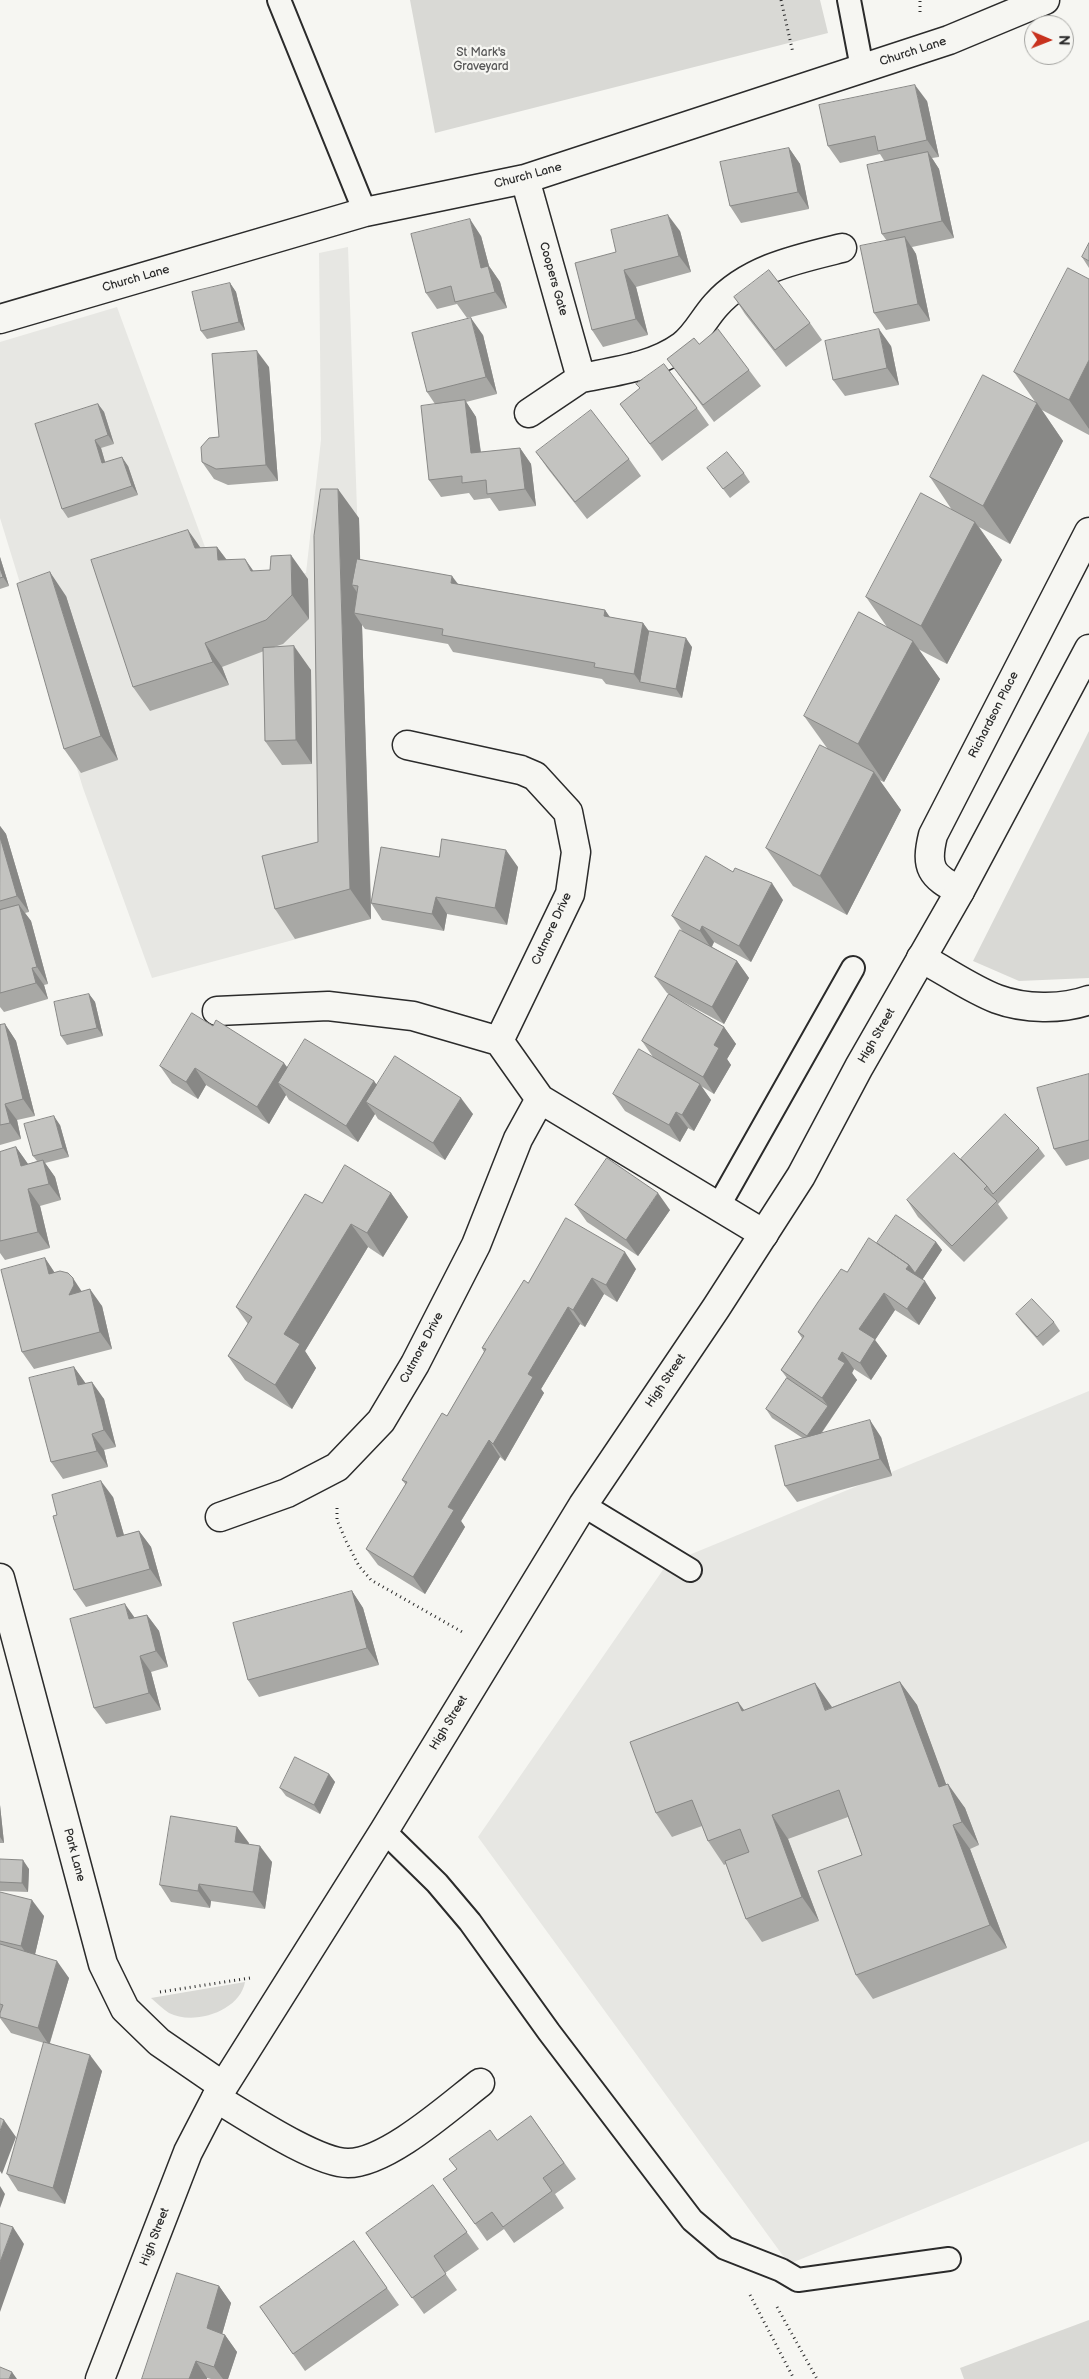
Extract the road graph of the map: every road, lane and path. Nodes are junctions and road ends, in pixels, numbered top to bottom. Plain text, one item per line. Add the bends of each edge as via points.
1 (279, 0) edge
2 (781, 0) edge
3 (849, 0) edge
4 (1045, 0) edge
5 (793, 53) dead end
6 (862, 68) junction
7 (525, 179) junction
8 (365, 212) junction
9 (842, 248) dead end
10 (0, 318) edge
11 (581, 378) junction
12 (529, 413) dead end
13 (1089, 532) edge
14 (1089, 649) edge
15 (407, 745) dead end
16 (960, 891) junction
17 (922, 958) junction
18 (854, 968) dead end
19 (1089, 1000) edge
20 (217, 1010) dead end
21 (498, 1041) junction
22 (540, 1100) junction
23 (718, 1207) junction
24 (764, 1234) junction
25 (337, 1467) junction
26 (582, 1505) junction
27 (220, 1517) dead end
28 (690, 1570) dead end
29 (0, 1578) edge
30 (494, 1650) junction
31 (384, 1832) junction
32 (258, 1978) dead end
33 (151, 1993) dead end
34 (480, 2083) dead end
35 (219, 2092) junction
36 (725, 2248) junction
37 (949, 2258) dead end
38 (756, 2261) junction
39 (100, 2379) edge
40 (794, 2379) edge
41 (817, 2379) edge

1 - 8 lane
2 - 5 path
3 - 6 lane
4 - 6 street, Church Lane via 949,40
6 - 7 street, Church Lane
7 - 8 street, Church Lane
7 - 11 street, Coopers Gate
8 - 10 street, Church Lane
9 - 11 street via 767,270 737,286 716,305 682,346 642,366
11 - 12 street
13 - 16 street, Richardson Place via 933,835 928,854 933,871 942,881
14 - 16 street, High Street
15 - 21 street, Cutmore Drive via 521,770 535,776 568,812 576,852 570,894
16 - 17 street, High Street
17 - 19 street via 998,999 1037,1007 1080,1004
17 - 24 street, High Street via 801,1176
18 - 23 lane
20 - 21 street via 328,1006 413,1016
21 - 22 street
22 - 23 street
22 - 25 street, Cutmore Drive via 518,1139 476,1245 415,1364 381,1421
23 - 24 street
24 - 26 street, High Street
25 - 27 street, Cutmore Drive via 287,1493
25 - 30 path via 337,1520 359,1566 371,1580
26 - 28 lane
26 - 30 street, High Street
29 - 35 street, Park Lane via 102,1964 125,2009
30 - 31 street, High Street
31 - 35 street, High Street
31 - 36 lane via 437,1883 470,1922 692,2220
32 - 33 path
34 - 35 street via 412,2135 373,2157 348,2163 320,2156 286,2139
35 - 39 street, High Street via 188,2152
36 - 38 lane
36 - 40 path
37 - 38 lane via 798,2280
38 - 41 path via 772,2298

